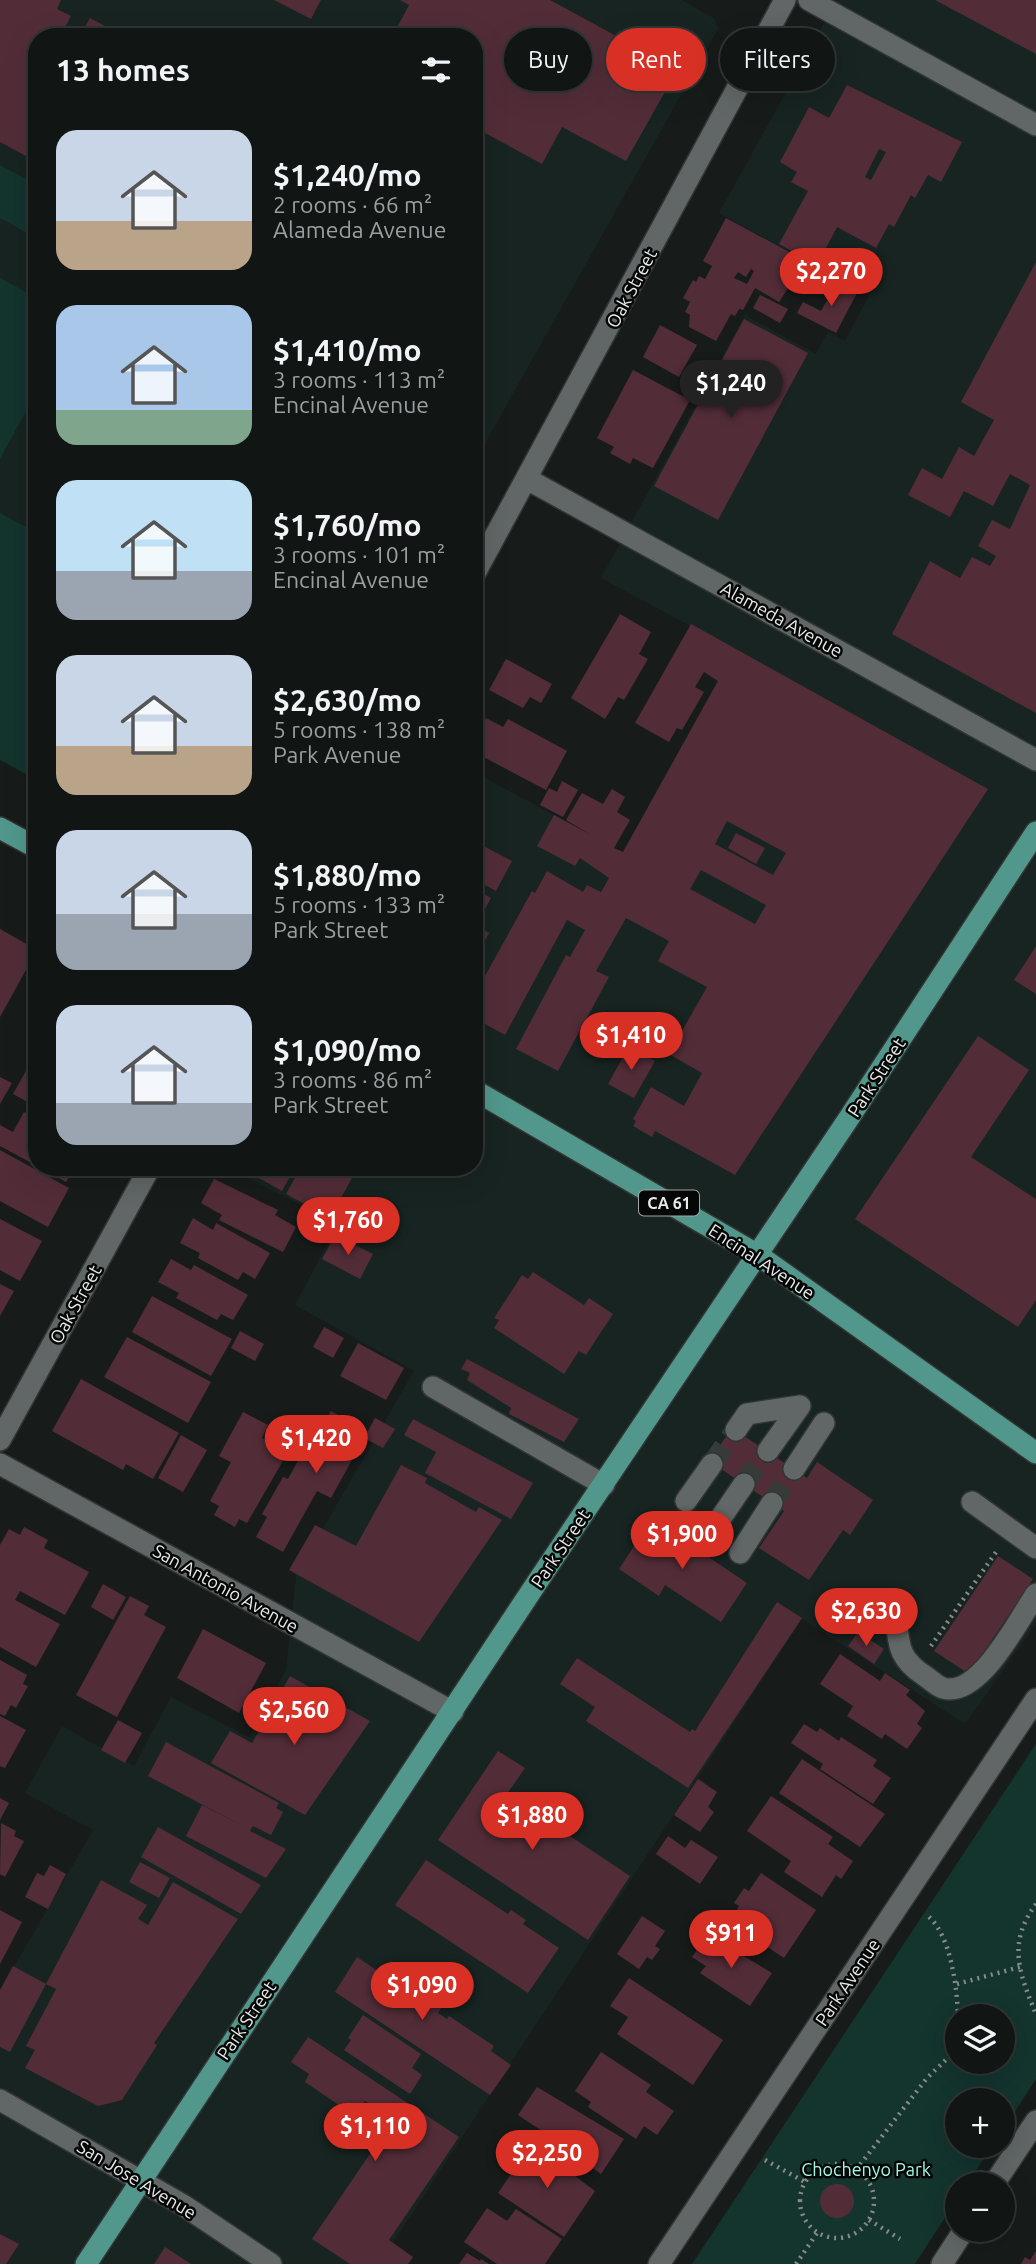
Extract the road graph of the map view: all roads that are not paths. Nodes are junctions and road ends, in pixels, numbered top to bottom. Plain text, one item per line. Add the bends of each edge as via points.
1 (785, 0) edge
2 (809, 0) edge
3 (1036, 125) edge
4 (527, 480) junction
5 (483, 559) edge
6 (1036, 760) edge
7 (0, 828) edge
8 (1036, 832) edge
9 (28, 843) edge
10 (483, 1095) edge
11 (145, 1176) edge
12 (758, 1255) junction
13 (433, 1388) dead end
14 (824, 1423) dead end
15 (736, 1430) tunnel mouth
16 (0, 1440) edge
17 (768, 1451) tunnel mouth
18 (1036, 1453) edge
19 (0, 1464) edge
20 (712, 1464) tunnel mouth
21 (794, 1469) tunnel mouth
22 (604, 1485) junction
23 (744, 1485) tunnel mouth
24 (686, 1501) dead end
25 (972, 1502) dead end
26 (772, 1503) tunnel mouth
27 (714, 1528) dead end
28 (1036, 1548) edge
29 (740, 1553) dead end
30 (1036, 1594) edge
31 (895, 1618) dead end
32 (1036, 1699) edge
33 (453, 1712) junction
34 (0, 2100) edge
35 (1036, 2120) edge
36 (1002, 2172) edge
37 (142, 2180) junction
38 (956, 2242) edge
39 (86, 2264) edge
40 (271, 2264) edge
41 (659, 2264) edge
42 (942, 2264) edge

1 - 4 street, Oak Street
2 - 3 street
4 - 5 street, Oak Street
4 - 6 street, Alameda Avenue
7 - 9 main road
8 - 12 main road, Park Street
10 - 12 main road, Encinal Avenue / CA 61
11 - 16 street, Oak Street
12 - 18 main road, Encinal Avenue / CA 61
12 - 22 main road, Park Street
13 - 22 street
14 - 21 street
15 - 17 street via 747,1414 800,1406
19 - 33 street, San Antonio Avenue
20 - 24 street
22 - 33 main road, Park Street
23 - 27 street
25 - 28 street
26 - 29 street
30 - 31 street via 982,1675 957,1689 943,1688 915,1670 899,1651
32 - 41 street, Park Avenue
33 - 37 main road, Park Street
34 - 37 street, San Jose Avenue
35 - 36 street
37 - 39 main road, Park Street
37 - 40 street, San Jose Avenue
38 - 42 street

